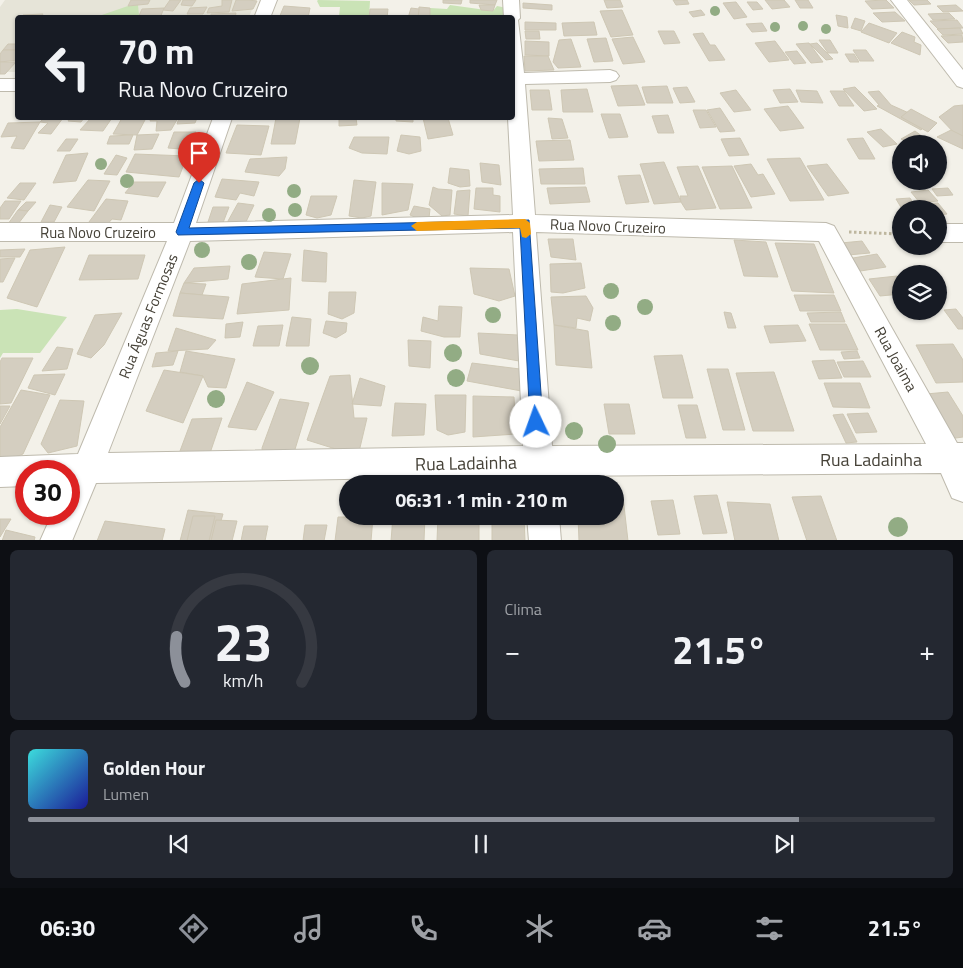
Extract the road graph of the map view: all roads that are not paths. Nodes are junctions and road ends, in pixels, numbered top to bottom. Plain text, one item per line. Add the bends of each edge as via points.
1 (269, 0) edge
2 (511, 0) edge
3 (899, 0) edge
4 (263, 15) edge
5 (512, 15) edge
6 (610, 76) dead end
7 (515, 79) edge
8 (963, 82) edge
9 (15, 84) edge
10 (0, 85) edge
11 (515, 92) edge
12 (221, 120) edge
13 (525, 223) junction
14 (0, 232) edge
15 (182, 232) junction
16 (826, 232) joint
17 (947, 233) edge
18 (963, 233) edge
19 (956, 459) edge
20 (87, 468) junction
21 (0, 472) edge
22 (540, 473) edge
23 (80, 485) edge
24 (963, 488) edge
25 (63, 525) edge
26 (544, 525) edge
27 (56, 540) edge
28 (545, 540) edge

1 - 4 street
2 - 5 street
3 - 8 street
6 - 7 street
9 - 10 street
11 - 13 street
12 - 15 street, Rua Águas Formosas
13 - 15 street, Rua Novo Cruzeiro
13 - 16 street, Rua Novo Cruzeiro
13 - 22 street
14 - 15 street, Rua Novo Cruzeiro
15 - 20 street, Rua Águas Formosas
16 - 19 street, Rua Joaima
17 - 18 street
19 - 22 street, Rua Ladainha
19 - 24 street, Rua Joaima
20 - 21 street, Rua Ladainha
20 - 22 street, Rua Ladainha
20 - 23 street, Rua Águas Formosas
25 - 27 street, Rua Águas Formosas
26 - 28 street

